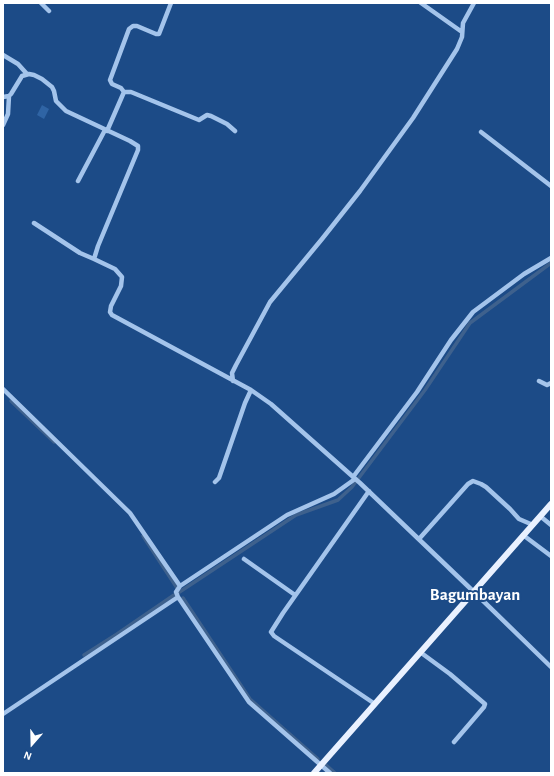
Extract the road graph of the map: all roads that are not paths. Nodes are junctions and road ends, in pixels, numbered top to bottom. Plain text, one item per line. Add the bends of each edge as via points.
1 (41, 3) edge
2 (172, 3) edge
3 (421, 3) edge
4 (474, 3) edge
5 (49, 11) dead end
6 (462, 32) junction
7 (3, 55) edge
8 (27, 74) junction
9 (124, 92) junction
10 (9, 96) junction
11 (3, 97) edge
12 (3, 125) edge
13 (106, 130) junction
14 (235, 131) dead end
15 (481, 132) dead end
16 (78, 181) dead end
17 (551, 186) edge
18 (34, 223) dead end
19 (551, 258) edge
20 (94, 259) junction
21 (232, 373) junction
22 (227, 377) junction
23 (233, 381) junction
24 (539, 381) dead end
25 (551, 383) edge
26 (3, 389) edge
27 (251, 390) junction
28 (354, 478) junction
29 (215, 482) dead end
30 (369, 491) junction
31 (551, 504) edge
32 (540, 516) junction
33 (533, 524) junction
34 (551, 525) edge
35 (523, 535) junction
36 (419, 539) junction
37 (551, 556) edge
38 (244, 559) dead end
39 (180, 586) junction
40 (474, 592) junction
41 (295, 595) junction
42 (178, 597) junction
43 (420, 652) junction
44 (551, 667) edge
45 (375, 704) junction
46 (3, 714) edge
47 (454, 742) dead end
48 (321, 765) junction
49 (314, 773) edge
50 (330, 773) edge

1 - 5 street
2 - 9 street via 159,34 137,26 130,27 110,80
3 - 6 street
4 - 6 street via 463,23
6 - 21 street via 457,49 413,118 350,203 270,302
7 - 8 street via 18,64
8 - 10 street via 22,76
8 - 13 street via 48,83 54,90 56,101 66,111
9 - 13 street
9 - 14 street via 131,92 199,120 206,115 211,116
10 - 11 street
10 - 12 street via 8,114
13 - 16 street
13 - 20 street via 134,142 138,148
15 - 17 street
18 - 20 street via 80,253
19 - 28 street via 524,274 473,312
20 - 22 street via 115,270 122,277 121,286 111,306 112,314
21 - 22 street
21 - 23 street
22 - 23 street
23 - 27 street
24 - 25 street via 547,385
26 - 39 street via 130,513
27 - 28 street via 281,413
27 - 29 street via 219,478
28 - 30 street
28 - 39 street via 334,494 287,515
30 - 36 street
30 - 41 street
31 - 32 main road
32 - 33 main road
32 - 34 street
33 - 35 main road
33 - 36 street via 519,519 486,487 473,481
35 - 37 street
35 - 40 main road
36 - 40 street
38 - 41 street
39 - 42 street via 176,592
40 - 43 main road
40 - 44 street
41 - 45 street via 272,629 272,634
42 - 46 street
42 - 48 street via 249,702
43 - 45 main road
43 - 47 street via 485,704
45 - 48 main road
48 - 49 main road
48 - 50 street

